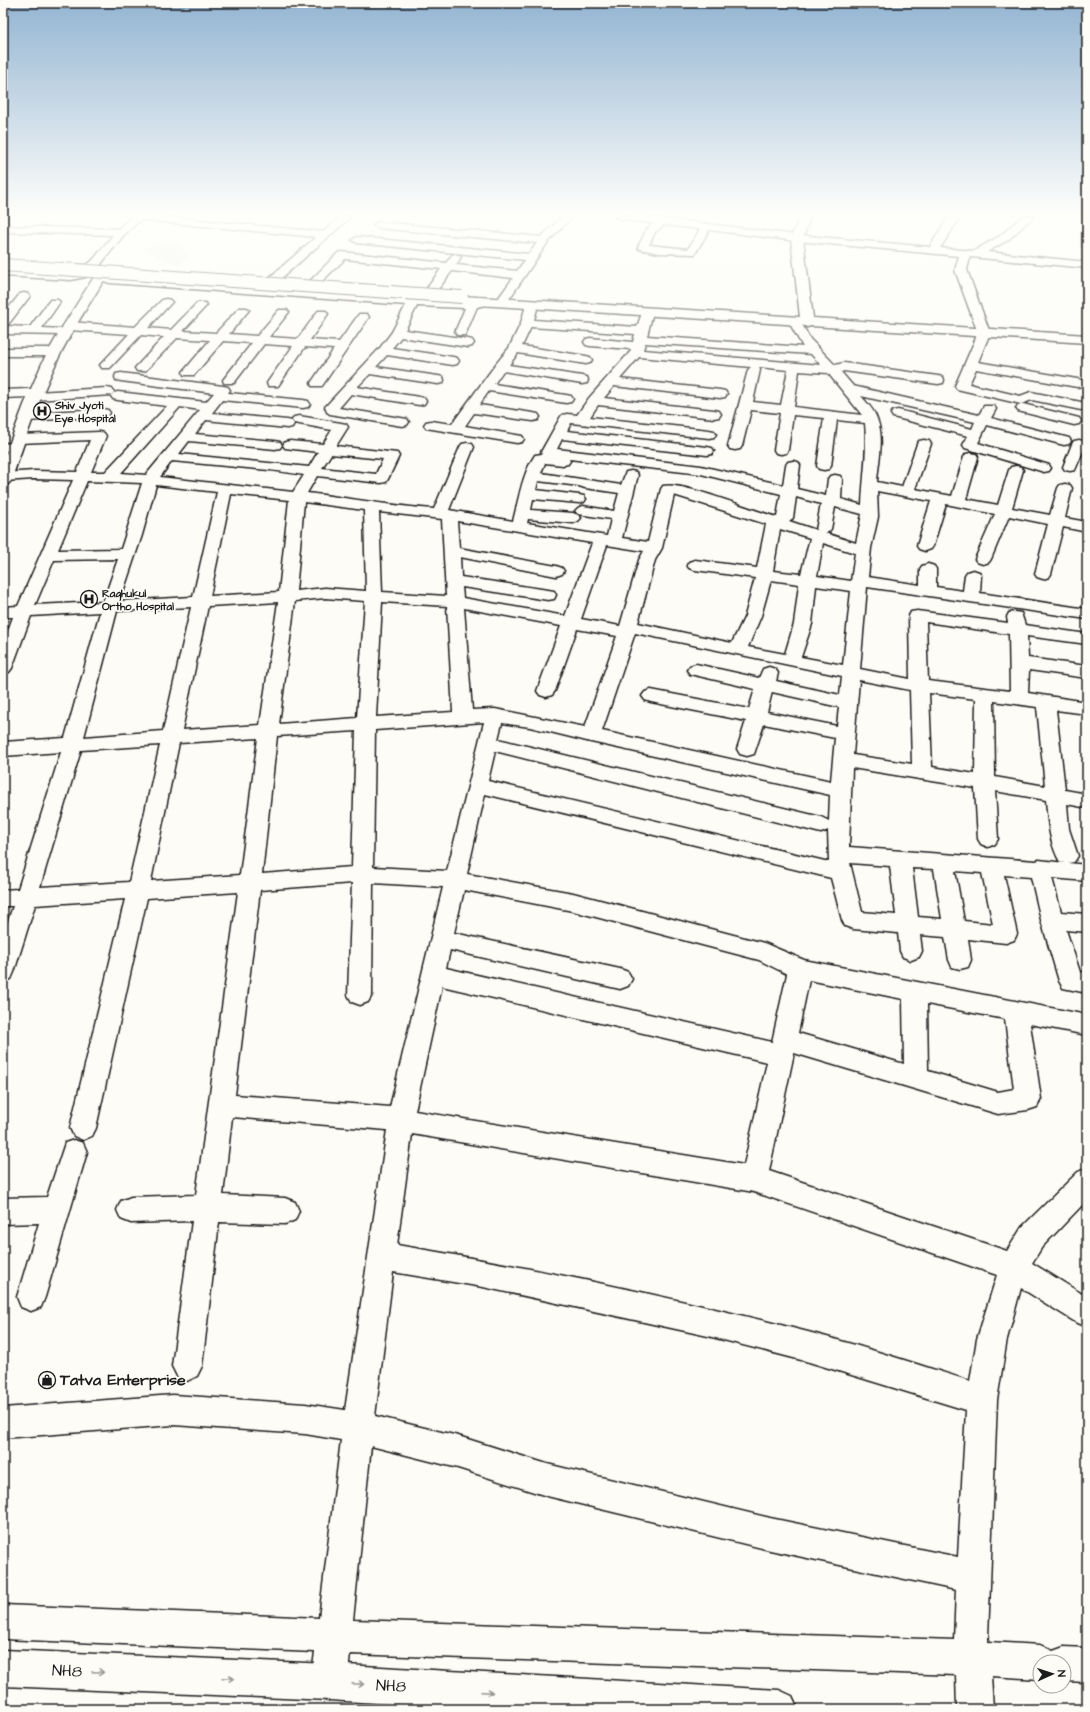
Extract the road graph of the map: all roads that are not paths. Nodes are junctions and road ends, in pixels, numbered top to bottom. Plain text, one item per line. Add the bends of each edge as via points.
1 (24, 296) dead end
2 (82, 296) edge
3 (205, 296) edge
4 (325, 296) edge
5 (384, 296) edge
6 (399, 296) edge
7 (478, 296) edge
8 (506, 296) edge
9 (801, 296) edge
10 (971, 296) edge
11 (166, 299) dead end
12 (486, 300) junction
13 (465, 301) junction
14 (54, 302) dead end
15 (413, 302) junction
16 (502, 302) junction
17 (532, 304) junction
18 (255, 305) dead end
19 (270, 306) dead end
20 (311, 309) dead end
21 (647, 312) junction
22 (364, 314) dead end
23 (803, 322) junction
24 (3, 323) edge
25 (527, 323) junction
26 (64, 329) junction
27 (8, 330) edge
28 (36, 331) junction
29 (139, 331) junction
30 (983, 331) junction
31 (398, 333) junction
32 (174, 334) junction
33 (1087, 336) edge
34 (221, 337) junction
35 (1087, 339) edge
36 (260, 340) junction
37 (590, 342) dead end
38 (301, 343) junction
39 (3, 345) edge
40 (342, 346) junction
41 (637, 346) junction
42 (515, 350) junction
43 (384, 351) junction
44 (814, 351) junction
45 (3, 352) edge
46 (23, 352) junction
47 (48, 352) junction
48 (586, 360) dead end
49 (453, 361) dead end
50 (971, 364) junction
51 (106, 365) dead end
52 (500, 367) junction
53 (141, 368) dead end
54 (367, 370) junction
55 (754, 370) dead end
56 (832, 370) junction
57 (189, 372) dead end
58 (709, 372) dead end
59 (793, 372) dead end
60 (121, 377) dead end
61 (228, 380) dead end
62 (438, 380) dead end
63 (582, 380) dead end
64 (938, 380) dead end
65 (612, 382) junction
66 (273, 383) dead end
67 (317, 383) dead end
68 (1077, 383) dead end
69 (486, 387) junction
70 (848, 389) junction
71 (349, 390) junction
72 (3, 394) edge
73 (720, 394) dead end
74 (32, 395) junction
75 (220, 396) junction
76 (894, 398) junction
77 (566, 399) dead end
78 (956, 400) dead end
79 (1021, 400) junction
80 (419, 401) dead end
81 (594, 401) junction
82 (177, 403) junction
83 (303, 404) dead end
84 (746, 406) junction
85 (1081, 406) dead end
86 (470, 408) junction
87 (788, 410) junction
88 (206, 411) junction
89 (947, 411) junction
90 (103, 413) dead end
91 (714, 414) dead end
92 (986, 414) junction
93 (831, 415) junction
94 (27, 417) junction
95 (533, 417) dead end
96 (581, 420) junction
97 (871, 420) junction
98 (1074, 421) dead end
99 (402, 422) dead end
100 (431, 425) dead end
101 (456, 429) junction
102 (557, 434) junction
103 (709, 434) dead end
104 (975, 434) junction
105 (186, 436) junction
106 (517, 439) dead end
107 (1064, 441) dead end
108 (11, 444) edge
109 (924, 444) dead end
110 (275, 445) dead end
111 (290, 445) dead end
112 (735, 446) dead end
113 (1087, 446) edge
114 (467, 447) dead end
115 (328, 448) junction
116 (781, 450) dead end
117 (707, 451) dead end
118 (170, 457) junction
119 (971, 457) dead end
120 (587, 464) dead end
121 (793, 465) dead end
122 (824, 466) dead end
123 (1070, 467) dead end
124 (1044, 468) dead end
125 (689, 469) junction
126 (1016, 470) dead end
127 (313, 472) junction
128 (3, 475) edge
129 (81, 476) junction
130 (110, 476) junction
131 (532, 476) junction
132 (835, 479) dead end
133 (150, 480) junction
134 (749, 481) junction
135 (683, 485) dead end
136 (870, 485) junction
137 (225, 488) junction
138 (1066, 488) dead end
139 (789, 492) junction
140 (907, 492) junction
141 (527, 494) junction
142 (297, 497) junction
143 (940, 498) junction
144 (958, 501) junction
145 (831, 502) junction
146 (744, 503) dead end
147 (371, 506) junction
148 (578, 510) junction
149 (1004, 510) junction
150 (870, 511) junction
151 (444, 515) junction
152 (620, 516) junction
153 (780, 519) junction
154 (520, 520) junction
155 (1057, 520) junction
156 (1087, 527) edge
157 (607, 541) junction
158 (925, 546) dead end
159 (654, 548) junction
160 (862, 550) junction
161 (452, 551) junction
162 (127, 554) junction
163 (48, 555) junction
164 (983, 559) dead end
165 (696, 565) dead end
166 (928, 569) dead end
167 (556, 571) dead end
168 (764, 574) junction
169 (1043, 574) dead end
170 (973, 575) dead end
171 (808, 580) junction
172 (454, 581) junction
173 (859, 584) junction
174 (923, 590) junction
175 (374, 596) junction
176 (548, 596) dead end
177 (971, 596) junction
178 (287, 597) junction
179 (200, 601) junction
180 (456, 602) junction
181 (1012, 603) junction
182 (110, 606) junction
183 (24, 611) junction
184 (3, 612) edge
185 (1087, 614) edge
186 (917, 616) junction
187 (571, 622) junction
188 (628, 629) junction
189 (1018, 630) junction
190 (1087, 639) edge
191 (738, 650) junction
192 (782, 659) junction
193 (1020, 663) junction
194 (3, 668) edge
195 (696, 670) dead end
196 (851, 672) junction
197 (1087, 672) edge
198 (765, 685) junction
199 (918, 686) junction
200 (546, 691) dead end
201 (985, 695) junction
202 (651, 696) dead end
203 (1019, 698) junction
204 (1046, 702) junction
205 (849, 703) junction
206 (1087, 708) edge
207 (496, 715) junction
208 (757, 717) junction
209 (463, 718) junction
210 (366, 725) junction
211 (268, 732) junction
212 (846, 734) junction
213 (591, 736) junction
214 (171, 738) junction
215 (488, 743) junction
216 (72, 745) junction
217 (3, 749) edge
218 (747, 749) dead end
219 (843, 760) junction
220 (922, 772) junction
221 (985, 782) junction
222 (477, 785) junction
223 (840, 790) junction
224 (1056, 795) junction
225 (1087, 801) edge
226 (821, 825) dead end
227 (988, 839) dead end
228 (1067, 856) dead end
229 (900, 858) junction
230 (943, 861) junction
231 (834, 862) junction
232 (991, 865) junction
233 (1039, 868) junction
234 (1087, 873) edge
235 (362, 874) junction
236 (456, 880) junction
237 (250, 883) junction
238 (138, 890) junction
239 (26, 897) junction
240 (3, 898) edge
241 (1052, 920) junction
242 (1087, 923) edge
243 (908, 925) junction
244 (955, 929) junction
245 (442, 939) junction
246 (911, 952) dead end
247 (960, 960) dead end
248 (800, 969) junction
249 (3, 972) edge
250 (433, 974) junction
251 (620, 979) dead end
252 (1087, 983) edge
253 (915, 992) junction
254 (360, 995) dead end
255 (1016, 1011) junction
256 (1087, 1025) edge
257 (783, 1048) junction
258 (916, 1079) junction
259 (221, 1105) junction
260 (401, 1120) junction
261 (754, 1179) junction
262 (1087, 1181) edge
263 (208, 1208) junction
264 (57, 1210) junction
265 (131, 1210) dead end
266 (3, 1211) edge
267 (285, 1211) dead end
268 (382, 1256) junction
269 (1013, 1267) junction
270 (31, 1297) dead end
271 (1087, 1313) edge
272 (187, 1366) dead end
273 (982, 1400) junction
274 (3, 1423) edge
275 (358, 1428) junction
276 (973, 1577) junction
277 (3, 1622) edge
278 (334, 1636) junction
279 (972, 1658) junction
280 (1032, 1662) edge
281 (1072, 1664) edge
282 (1087, 1665) edge
283 (3, 1668) edge
284 (329, 1682) junction
285 (778, 1709) edge
286 (975, 1709) edge

1 - 24 street
2 - 26 main road
3 - 32 street
4 - 15 street
5 - 13 main road
6 - 13 main road, bridge
7 - 12 street
8 - 16 street
9 - 23 main road
10 - 30 street
11 - 29 street
12 - 13 main road
12 - 16 main road
13 - 15 street
13 - 31 street via 464,337
14 - 28 street
15 - 31 street
16 - 17 main road
16 - 23 main road
17 - 21 main road
17 - 25 street
18 - 34 street via 239,307
19 - 36 street via 287,310
20 - 38 street via 327,312
21 - 23 main road
21 - 41 street
22 - 40 street
23 - 30 main road
23 - 44 street via 805,341
25 - 41 street
25 - 42 street
26 - 28 street
26 - 29 street
26 - 47 main road
26 - 74 main road
27 - 28 street
27 - 39 street
28 - 46 street
29 - 32 street
29 - 51 street
30 - 33 main road
30 - 35 main road
30 - 50 street
31 - 43 street
32 - 34 street
32 - 53 street
34 - 36 street
34 - 57 street
36 - 38 street
36 - 61 street
37 - 41 street
38 - 40 street
38 - 66 street
40 - 67 street
41 - 44 street
41 - 56 street
41 - 58 street
41 - 65 street
42 - 48 street
42 - 52 street
43 - 49 street
43 - 54 street
44 - 56 street
45 - 46 street
46 - 47 street
47 - 74 main road
50 - 68 street
50 - 79 street via 962,386
52 - 63 street
52 - 69 street
54 - 62 street
54 - 71 street
55 - 84 street
56 - 64 street via 844,367
56 - 70 street
59 - 87 street
60 - 75 street via 224,390
65 - 73 street
65 - 81 street
69 - 77 street
69 - 86 street
70 - 76 street
70 - 97 street
71 - 80 street
71 - 99 street via 332,409
72 - 74 street
74 - 82 street via 112,394
74 - 94 main road
74 - 108 main road
75 - 83 street
75 - 88 street
76 - 89 street
76 - 104 street via 888,411
78 - 89 street
79 - 85 street via 1030,396
79 - 98 street via 1022,408
81 - 91 street
81 - 96 street
82 - 88 street
82 - 130 street
84 - 87 street
84 - 112 street
86 - 95 street
86 - 101 street
87 - 93 street
87 - 116 street
88 - 105 street
88 - 115 street via 341,427
89 - 92 street
90 - 94 street
92 - 104 street
92 - 107 street
93 - 97 street
93 - 122 street
94 - 108 main road
96 - 102 street via 566,418
96 - 103 street
97 - 136 street via 874,443
100 - 101 street
101 - 106 street
102 - 117 street
102 - 125 street via 548,452
104 - 124 street via 970,445
105 - 110 street
105 - 118 street
108 - 128 main road
108 - 129 street via 99,436
109 - 140 street
111 - 115 street
113 - 123 street via 1079,444
114 - 151 street
115 - 127 street
115 - 127 street via 392,456 381,479
118 - 127 street
118 - 133 street
119 - 144 street
120 - 131 street via 540,458
121 - 139 street
125 - 134 street
125 - 135 street
126 - 149 street
127 - 142 street
128 - 129 street
129 - 130 street
129 - 163 street
130 - 133 street
131 - 141 street
131 - 152 street via 581,483 629,482
132 - 145 street
133 - 137 street
133 - 162 street
134 - 139 street
134 - 146 street
136 - 140 street
136 - 150 street
137 - 142 street
137 - 179 street
138 - 155 street
139 - 145 street
139 - 153 street
140 - 143 street
141 - 148 street
141 - 154 street
142 - 147 street
142 - 178 street
143 - 144 street
143 - 158 street
144 - 149 street
145 - 150 street
145 - 171 street
147 - 151 street
147 - 175 street
148 - 152 street
148 - 154 street
149 - 155 street
149 - 164 street
150 - 160 street
151 - 154 street
151 - 161 street
152 - 157 street
153 - 159 street via 668,489
153 - 160 street
153 - 168 street
154 - 157 street
155 - 156 street
155 - 169 street
157 - 159 street
157 - 187 street
159 - 188 street via 648,560
160 - 173 street
161 - 167 street
161 - 172 street
162 - 163 street
162 - 182 street
163 - 183 street
165 - 168 street
166 - 174 street
168 - 171 street
168 - 191 street via 754,616
170 - 177 street
171 - 173 street
171 - 192 street via 803,624
172 - 176 street
172 - 180 street
173 - 174 street
173 - 196 street
174 - 177 street
174 - 186 street
175 - 178 street via 325,593
175 - 180 street
175 - 210 street
177 - 181 street
178 - 179 street
178 - 211 street
179 - 182 street
179 - 214 street
180 - 187 street
180 - 209 street
181 - 185 street
181 - 189 street
182 - 183 street
182 - 216 street
183 - 184 street
183 - 194 street
186 - 189 street
186 - 199 street
187 - 188 street
187 - 200 street
188 - 191 street
188 - 213 street
189 - 190 street
189 - 193 street
191 - 192 street
192 - 196 street
192 - 198 street
193 - 197 street
193 - 203 street
195 - 198 street
196 - 199 street
196 - 205 street
198 - 205 street
198 - 208 street
199 - 201 street
199 - 220 street
201 - 203 street
201 - 221 street
202 - 208 street
203 - 204 street
204 - 206 street
204 - 224 street
205 - 212 street
207 - 209 street
207 - 213 street
207 - 215 street
208 - 212 street
208 - 218 street
209 - 210 street
210 - 211 street
210 - 235 street
211 - 214 street
211 - 237 street
212 - 219 street
213 - 223 street
214 - 216 street
214 - 238 street
215 - 222 street
215 - 226 street
216 - 217 street
216 - 239 street
219 - 220 street
219 - 223 street
220 - 221 street
221 - 224 street
221 - 227 street
222 - 231 street
222 - 236 street
223 - 231 street
224 - 225 street
224 - 228 street via 1059,829
229 - 230 street
229 - 231 street
229 - 243 street
230 - 232 street
230 - 244 street
231 - 243 street via 841,873 853,920
232 - 233 street
232 - 244 street via 1006,934
233 - 234 street
233 - 241 street
235 - 236 street
235 - 237 street
235 - 254 street
236 - 245 street
236 - 248 street via 573,902 764,952
237 - 238 street
237 - 259 street
238 - 239 street
238 - 264 street via 79,1140
239 - 240 street
239 - 249 street
241 - 242 street
241 - 252 street via 1071,981
243 - 244 street
243 - 246 street
244 - 247 street
245 - 250 street
245 - 251 street
248 - 253 street
248 - 257 street
250 - 257 street
250 - 260 street
253 - 255 street
253 - 258 street
255 - 256 street
255 - 258 street via 1028,1099 998,1103
257 - 258 street
257 - 261 street
259 - 260 street
259 - 263 street
260 - 261 street
260 - 268 street
261 - 269 street
262 - 269 street via 1032,1236
263 - 265 street
263 - 267 street
263 - 272 street
264 - 266 street
264 - 270 street
268 - 273 street via 483,1273 708,1322 891,1371
268 - 275 street
269 - 271 street
269 - 273 street via 992,1339
273 - 276 street
274 - 275 street via 173,1410 305,1419
275 - 276 street via 458,1452 554,1482 770,1534
275 - 278 street
276 - 279 street
277 - 278 street
278 - 279 street
278 - 284 street
279 - 280 street
279 - 286 street
281 - 282 street
283 -> 284 main road, NH8
284 -> 285 main road, NH8

